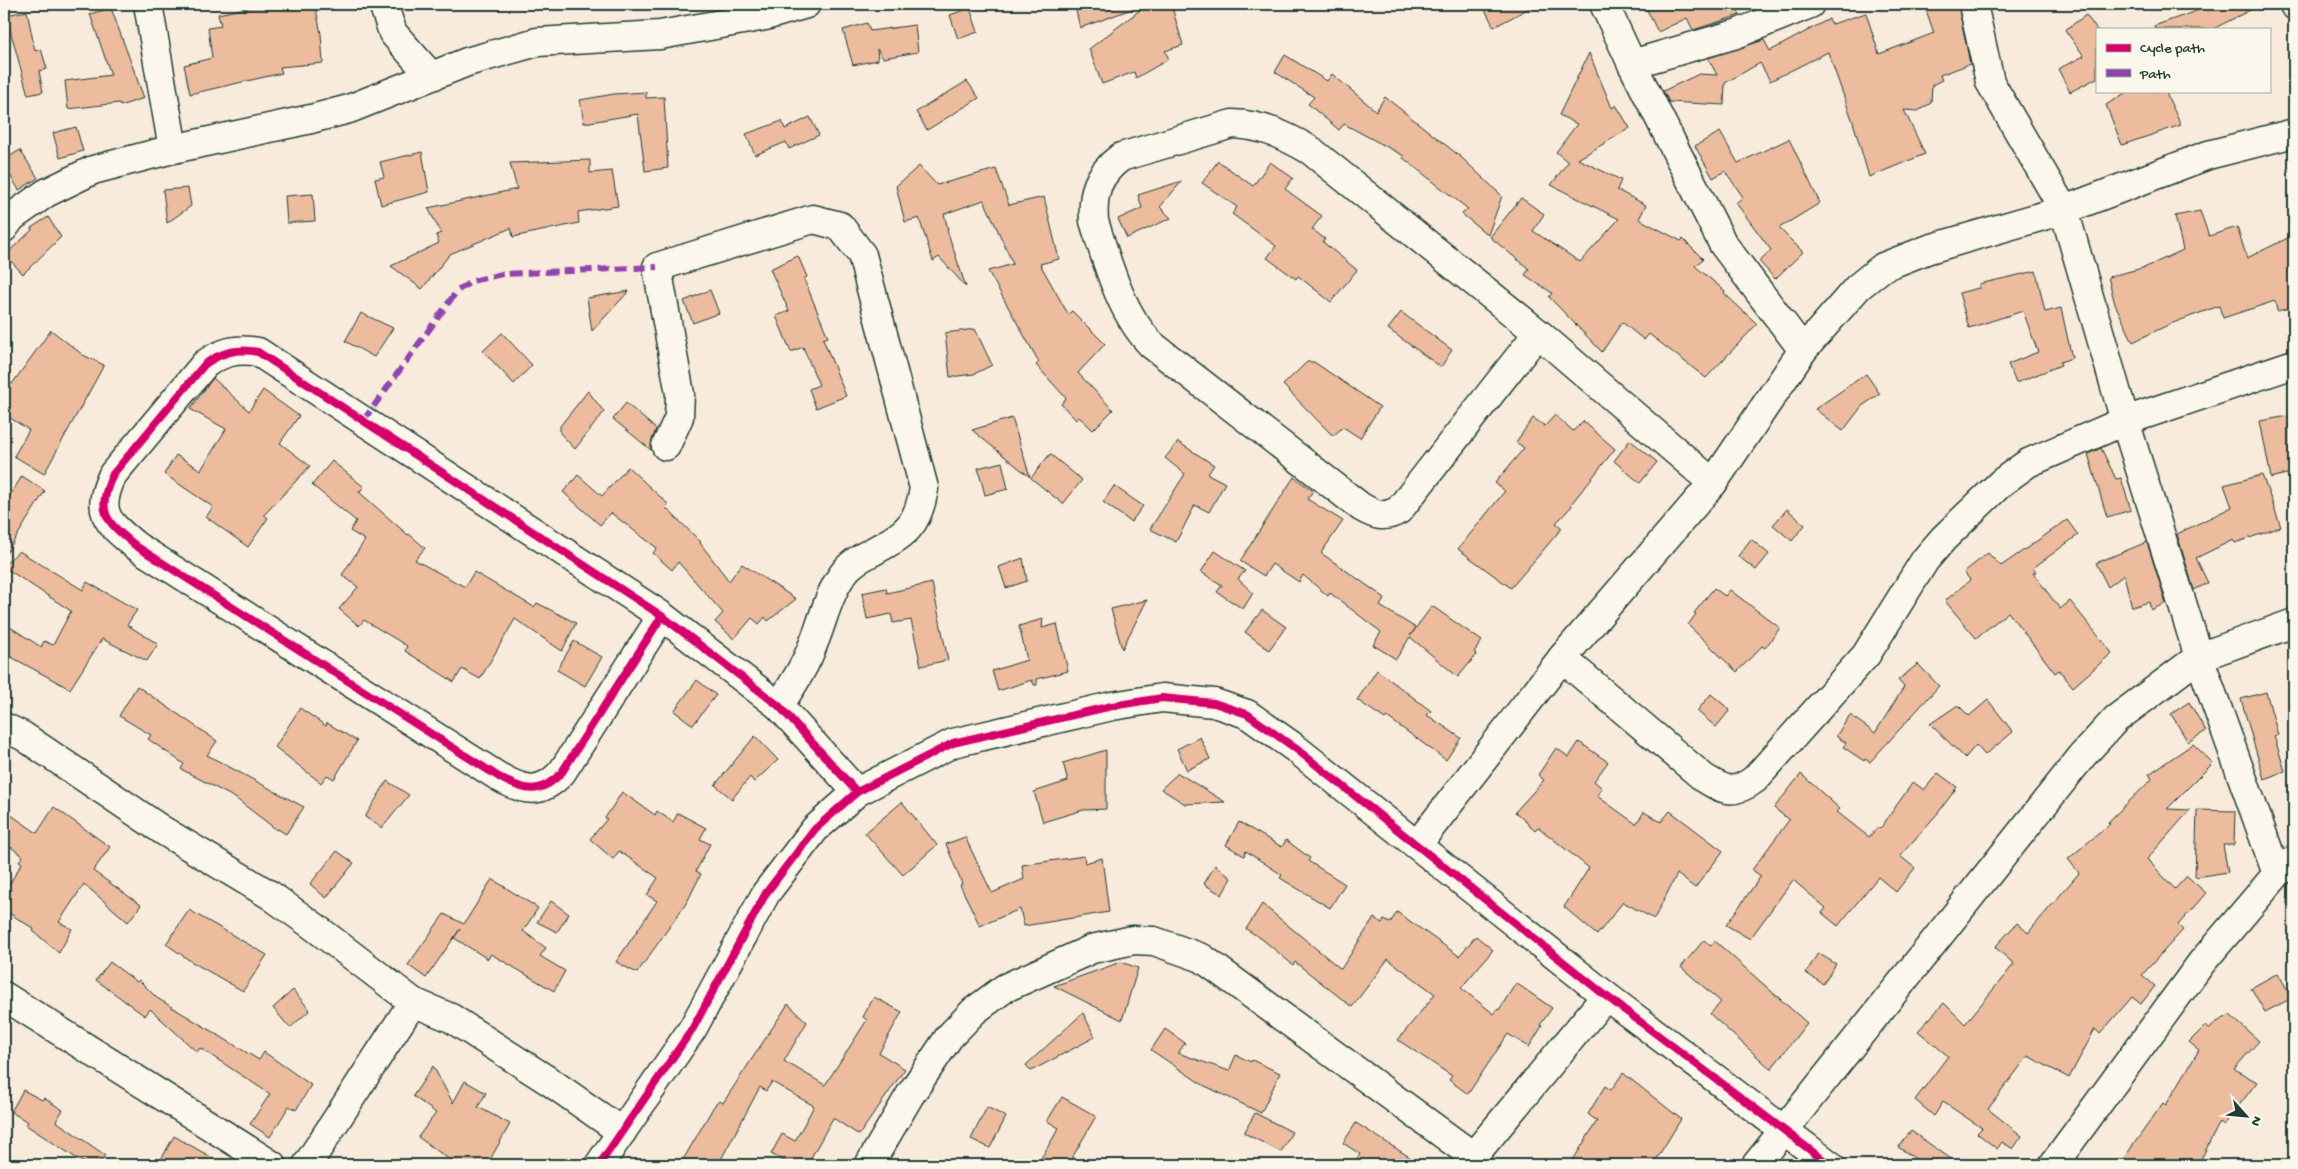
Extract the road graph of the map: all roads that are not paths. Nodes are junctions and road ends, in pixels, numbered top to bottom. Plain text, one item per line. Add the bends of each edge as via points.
1 (148, 4) edge
2 (383, 4) edge
3 (806, 4) edge
4 (1604, 4) edge
5 (1810, 4) edge
6 (1973, 4) edge
7 (1632, 64) junction
8 (431, 76) junction
9 (2294, 133) edge
10 (173, 149) junction
11 (2064, 210) junction
12 (4, 228) edge
13 (1538, 332) junction
14 (1803, 350) junction
15 (2294, 364) edge
16 (2125, 421) junction
17 (666, 446) dead end
18 (1713, 483) junction
19 (662, 616) junction
20 (2294, 623) edge
21 (2199, 657) junction
22 (1562, 658) junction
23 (779, 706) junction
24 (4, 727) edge
25 (857, 792) junction
26 (1417, 845) junction
27 (2286, 867) edge
28 (4, 996) edge
29 (1606, 996) junction
30 (412, 1002) junction
31 (1782, 1130) junction
32 (622, 1132) junction
33 (1470, 1161) edge
34 (272, 1165) edge
35 (307, 1165) edge
36 (599, 1165) edge
37 (869, 1165) edge
38 (1756, 1165) edge
39 (1830, 1165) edge
40 (2053, 1165) edge

1 - 10 street
2 - 8 street via 393,33
3 - 8 street via 765,16 660,35 537,42
4 - 7 street
5 - 7 street via 1736,34
6 - 11 street via 1990,82
7 - 14 street via 1723,244
8 - 10 street via 340,111
9 - 11 street via 2208,155
10 - 12 street via 93,170 46,193 12,217
11 - 14 street via 1929,249 1884,267 1858,287
11 - 16 street
13 - 13 street via 1310,150 1269,129 1232,124 1121,157 1107,167 1098,184 1093,205 1094,222 1131,319 1142,334 1373,514 1382,516 1399,510
13 - 18 street
14 - 18 street
15 - 16 street
16 - 21 street
16 - 22 street via 2028,463 1966,515 1925,560 1866,655 1755,779 1744,787 1728,790 1704,778
17 - 23 street via 679,417 680,394 658,267 813,220 840,226 862,255 924,488 922,506 916,521 906,530 847,568 830,598 814,643
18 - 22 street
19 - 19 street via 258,352 230,351 205,364 114,474 105,492 103,506 110,521 136,546 499,778 527,789 552,783 562,772
19 - 23 street
20 - 21 street
21 - 27 street
21 - 31 street via 2116,719 2083,755
22 - 26 street
23 - 25 street
24 - 30 street via 23,736 162,830 270,895
25 - 26 street via 953,743 1112,706 1162,698 1214,703 1247,714
25 - 32 street via 815,829 766,893 693,1028
26 - 29 street
27 - 40 street via 2202,962
28 - 34 street
29 - 31 street
29 - 33 street
30 - 32 street via 451,1018
30 - 35 street
31 - 38 street
31 - 39 street
32 - 36 street
33 - 37 street via 1202,958 1154,941 1132,940 1092,949 1005,988 974,1011 948,1037

